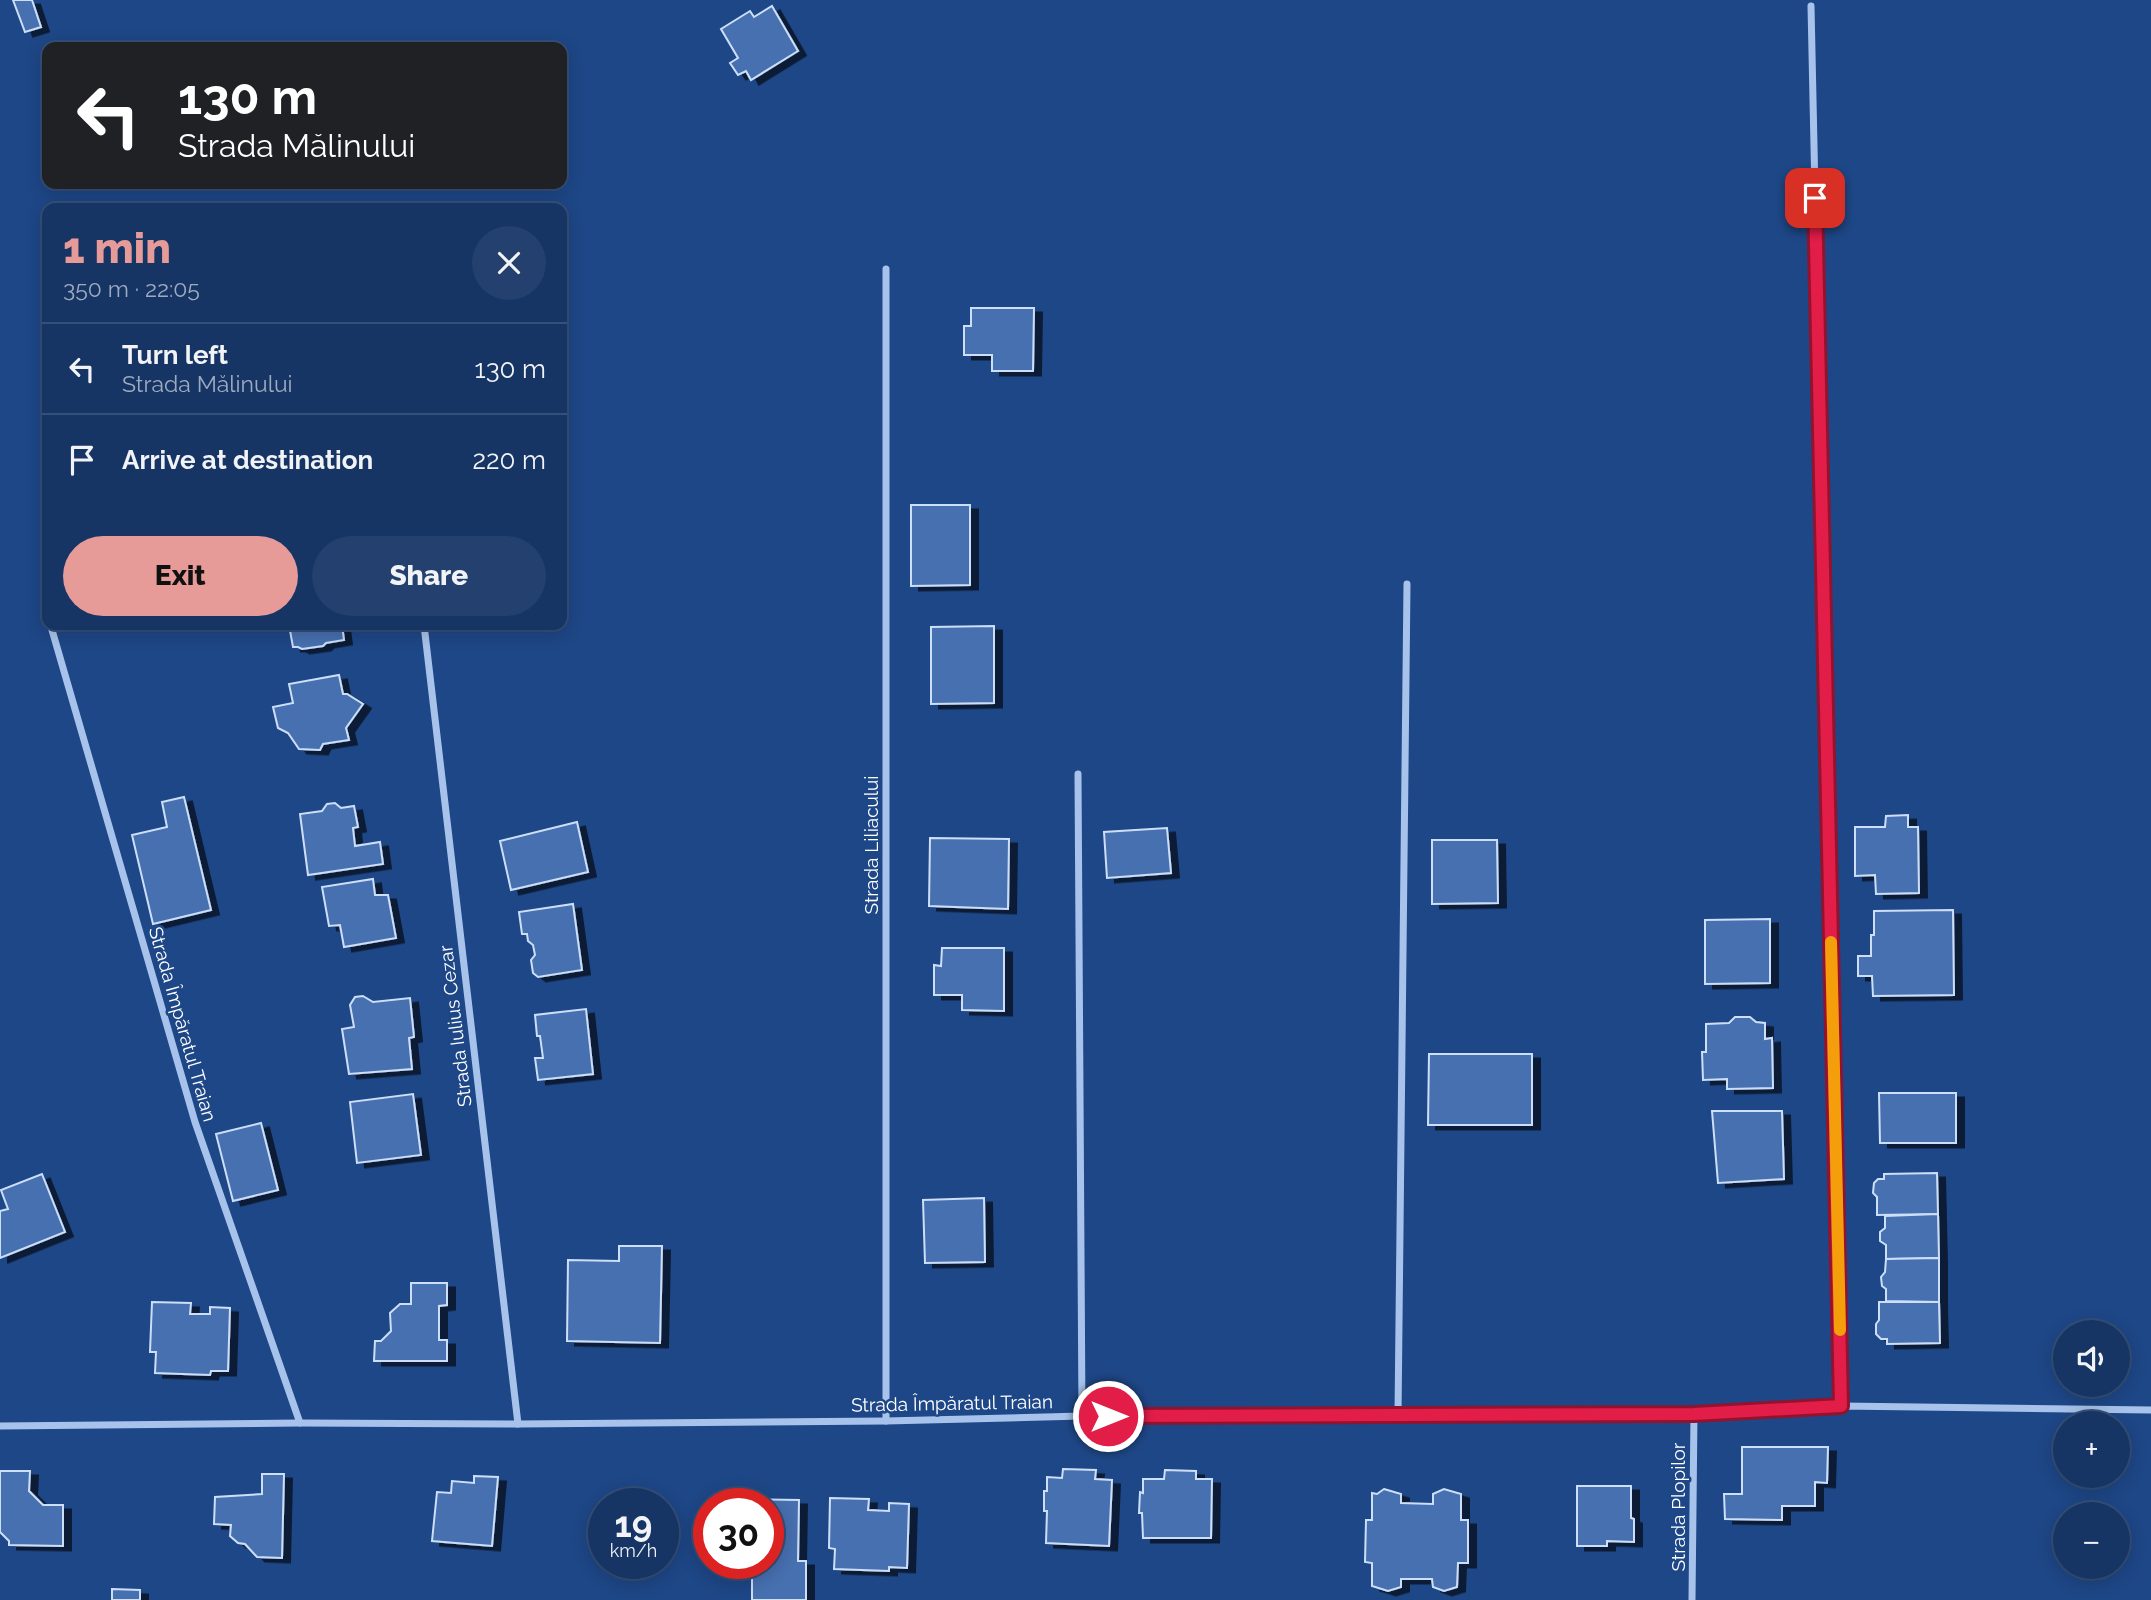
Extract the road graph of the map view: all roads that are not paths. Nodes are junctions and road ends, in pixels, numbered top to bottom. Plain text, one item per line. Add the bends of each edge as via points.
1 (1811, 6) dead end
2 (886, 269) dead end
3 (1407, 584) dead end
4 (52, 630) dead end
5 (425, 630) edge
6 (1078, 774) dead end
7 (1841, 1406) junction
8 (2151, 1410) edge
9 (1694, 1414) junction
10 (1398, 1415) junction
11 (1082, 1416) junction
12 (886, 1421) junction
13 (300, 1423) junction
14 (518, 1424) junction
15 (0, 1426) edge
16 (1692, 1600) edge

1 - 7 street
2 - 12 street, Strada Liliacului
3 - 10 street
4 - 13 street, Strada Împăratul Traian via 195,1122
5 - 14 street, Strada Iulius Cezar
6 - 11 street
7 - 8 street, Strada Împăratul Traian
7 - 9 street, Strada Împăratul Traian
9 - 10 street, Strada Împăratul Traian
9 - 16 street, Strada Plopilor
10 - 11 street, Strada Împăratul Traian
11 - 12 street, Strada Împăratul Traian
12 - 14 street, Strada Împăratul Traian
13 - 14 street, Strada Împăratul Traian
13 - 15 street, Strada Împăratul Traian

